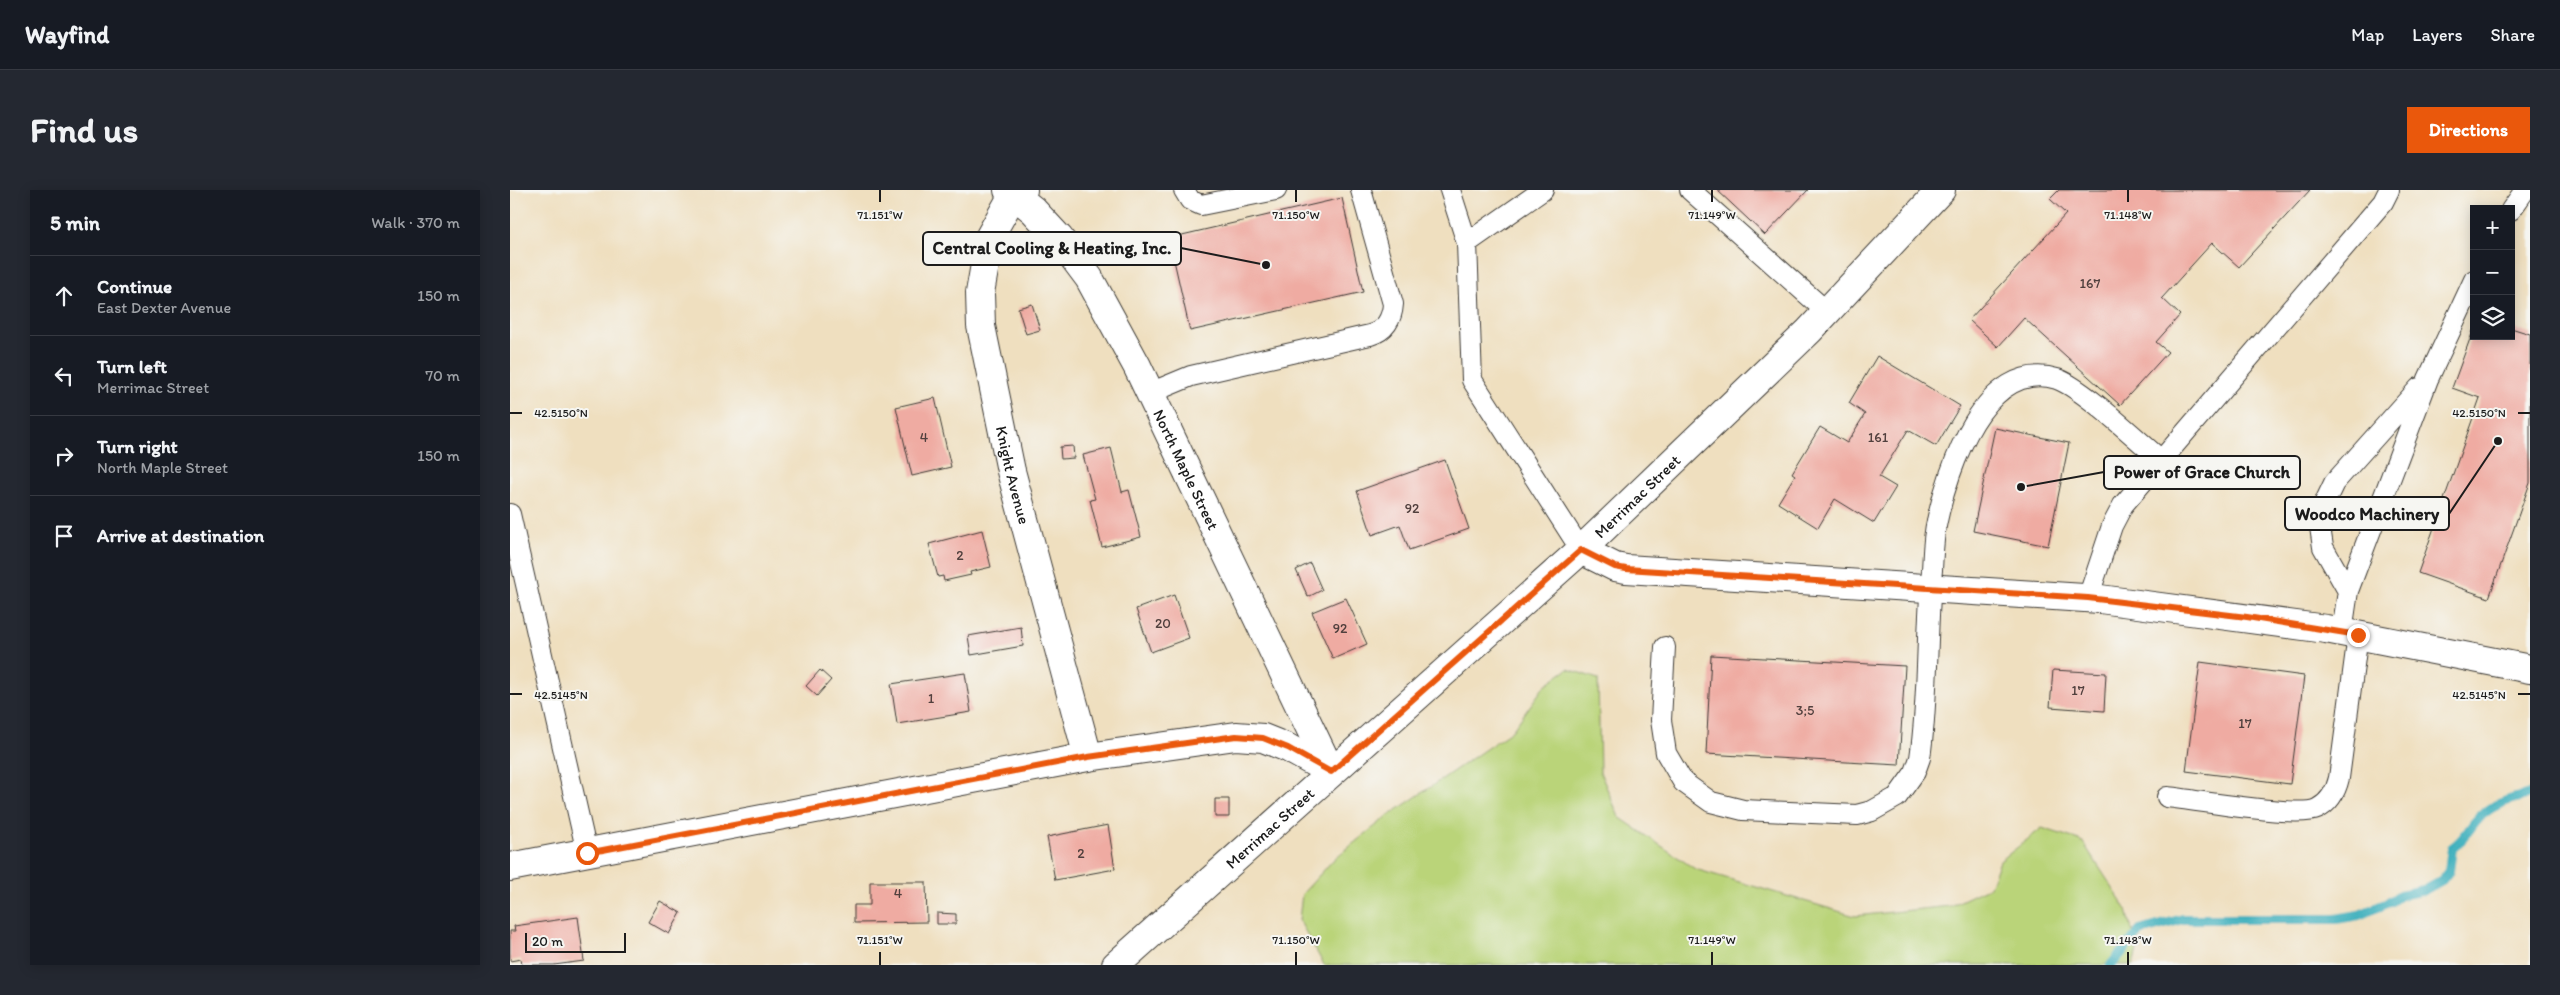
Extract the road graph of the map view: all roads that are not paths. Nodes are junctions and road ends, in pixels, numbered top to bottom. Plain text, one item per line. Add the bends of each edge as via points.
1 (1184, 190) edge
2 (1276, 190) edge
3 (1362, 190) edge
4 (1450, 190) edge
5 (1543, 190) edge
6 (1690, 190) edge
7 (1941, 190) edge
8 (2389, 190) edge
9 (2524, 190) edge
10 (1015, 191) edge
11 (2514, 205) edge
12 (1467, 243) junction
13 (2470, 289) edge
14 (1828, 312) junction
15 (2428, 379) junction
16 (1150, 393) junction
17 (2161, 460) junction
18 (510, 514) edge
19 (1581, 550) junction
20 (1930, 588) junction
21 (2348, 591) junction
22 (2088, 598) junction
23 (2350, 633) junction
24 (1665, 647) dead end
25 (2530, 669) edge
26 (1088, 757) junction
27 (1331, 772) junction
28 (2167, 797) dead end
29 (581, 854) junction
30 (510, 867) edge
31 (1116, 965) edge

1 - 2 lane via 1194,202 1208,205
3 - 16 lane via 1393,304 1392,316 1386,326 1370,335 1191,376
4 - 12 lane
5 - 12 lane
6 - 14 lane
7 - 14 street, Merrimac Street
8 - 17 lane via 2383,202
9 - 11 lane
10 - 16 street, North Maple Street via 1079,263
10 - 26 street, Knight Avenue via 990,236 980,293 981,326 1013,480
12 - 19 lane via 1472,380
13 - 15 lane
14 - 19 street, Merrimac Street
15 - 21 lane
15 - 21 lane via 2334,483 2324,503 2321,537 2328,557
16 - 27 street, North Maple Street
17 - 20 lane via 2068,384 2037,376 2006,386 1974,421 1953,467 1936,522
17 - 22 lane via 2119,512
18 - 29 lane
19 - 20 street via 1626,569
19 - 27 street, Merrimac Street
20 - 22 street
20 - 24 lane via 1920,758 1915,772 1897,797 1857,815 1726,808 1696,793 1674,768 1662,737
21 - 23 lane
22 - 23 street
23 - 25 street
23 - 28 lane via 2339,778 2334,793 2324,804 2302,813
26 - 27 street via 1250,736 1288,748
26 - 29 street
27 - 31 street, Merrimac Street
29 - 30 street

